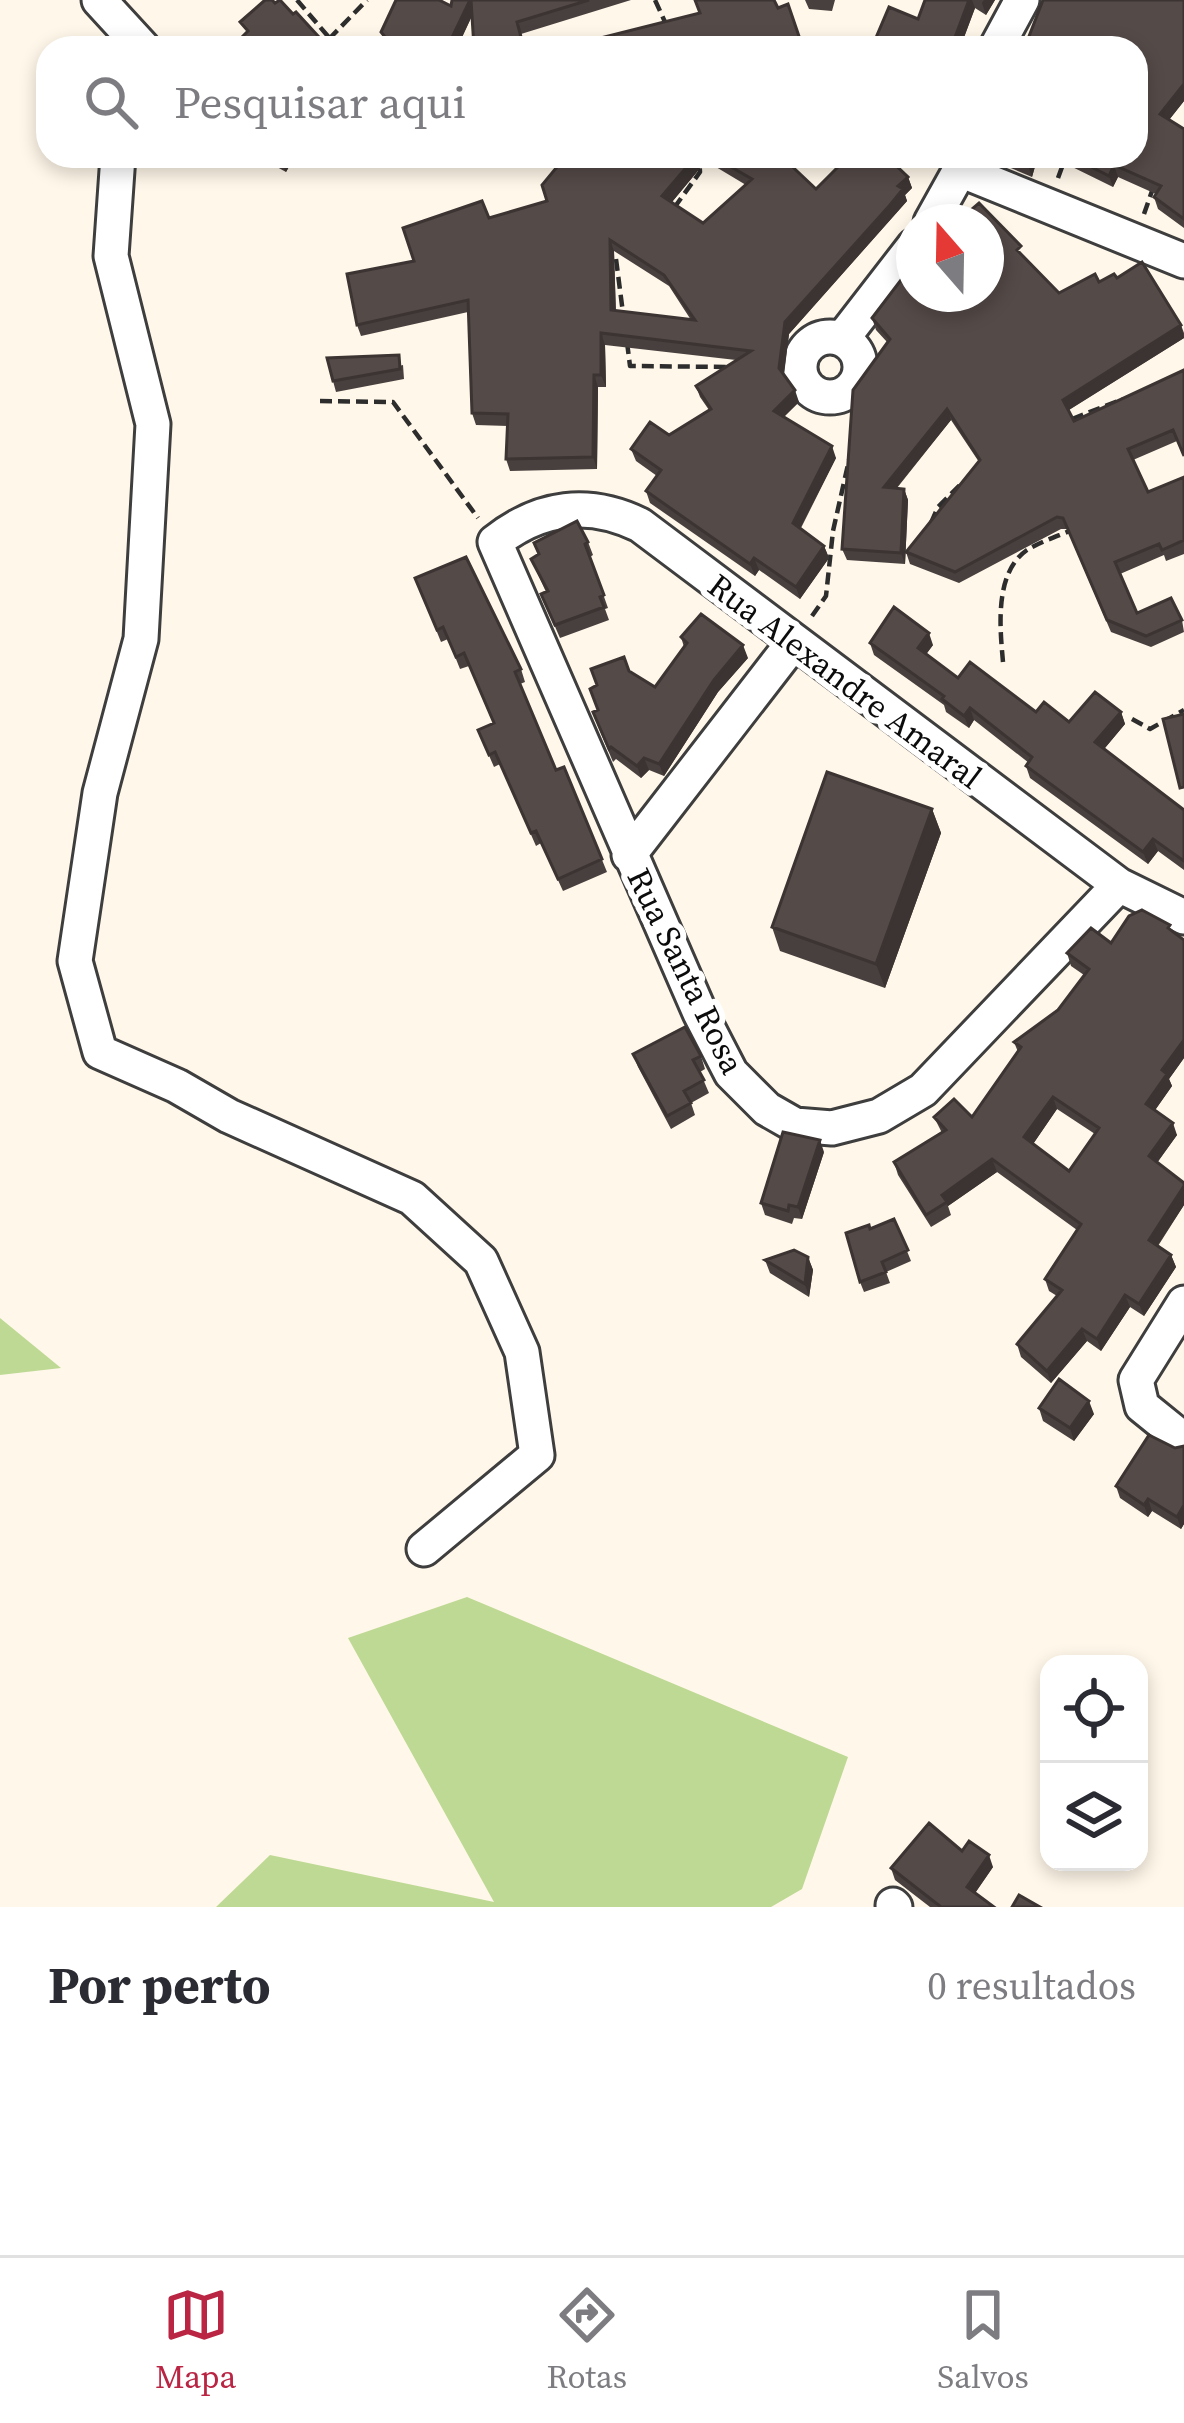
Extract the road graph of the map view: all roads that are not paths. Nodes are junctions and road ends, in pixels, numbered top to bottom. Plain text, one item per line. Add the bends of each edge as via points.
1 (99, 0) edge
2 (1022, 0) edge
3 (127, 36) edge
4 (1002, 36) edge
5 (117, 168) edge
6 (959, 168) edge
7 (973, 168) edge
8 (940, 204) edge
9 (1184, 262) edge
10 (896, 269) edge
11 (842, 339) junction
12 (495, 542) joint
13 (793, 643) junction
14 (629, 855) junction
15 (1119, 886) junction
16 (1184, 917) edge
17 (1184, 1303) edge
18 (1184, 1440) edge
19 (424, 1549) dead end

1 - 3 street
2 - 4 street
5 - 19 street via 111,256 152,447 141,639 100,793 76,961 100,1052 412,1198 481,1261 522,1352 537,1455
6 - 8 street
7 - 9 street
10 - 11 street
11 - 11 street via 861,370 853,388 836,397 815,394 789,368 813,342
12 - 13 street, Rua Alexandre Amaral via 540,515 614,512
12 - 14 street, Rua Santa Rosa
13 - 14 street
13 - 15 street, Rua Alexandre Amaral
14 - 15 street, Rua Santa Rosa via 731,1073 795,1125 832,1128 879,1116 922,1090
15 - 16 street, Rua Alexandre Amaral
17 - 18 street via 1140,1369 1136,1391 1142,1406

